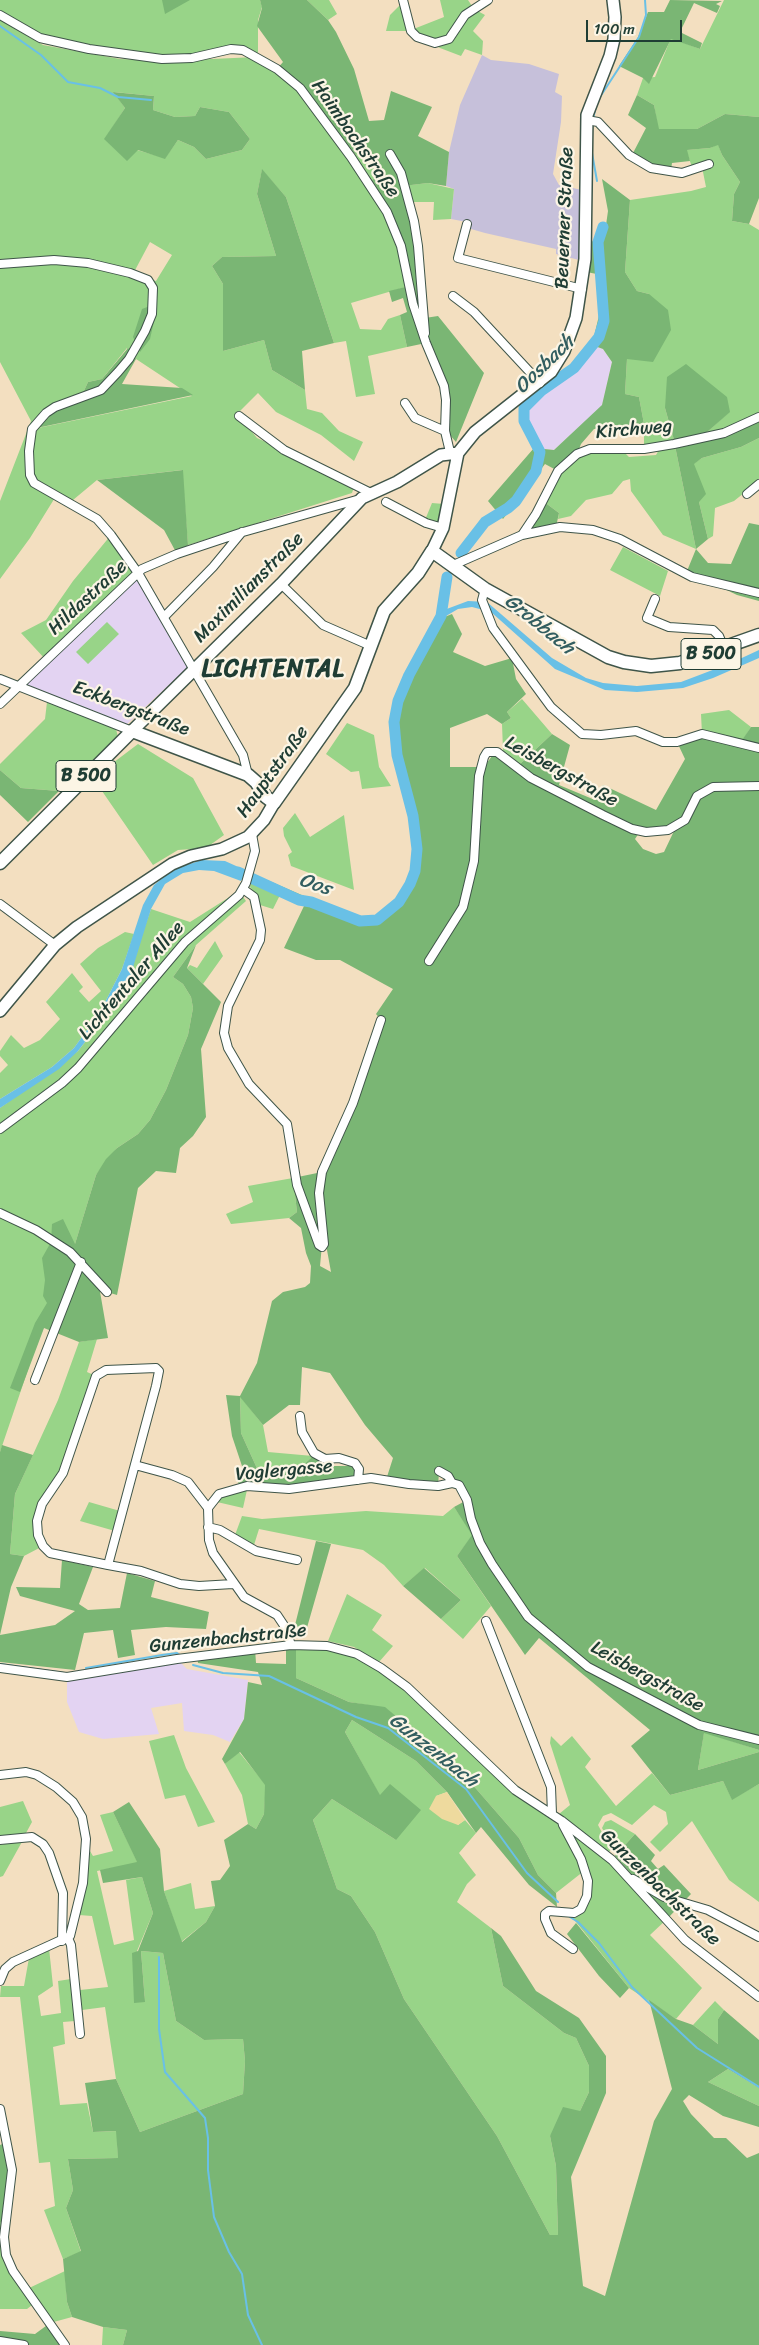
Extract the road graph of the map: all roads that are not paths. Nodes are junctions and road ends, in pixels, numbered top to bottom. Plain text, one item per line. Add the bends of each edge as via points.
1 (403, 0) edge
2 (488, 0) edge
3 (613, 0) edge
4 (0, 15) edge
5 (592, 121) junction
6 (390, 154) dead end
7 (710, 164) dead end
8 (467, 224) dead end
9 (0, 264) edge
10 (582, 289) junction
11 (453, 296) dead end
12 (426, 343) junction
13 (540, 383) junction
14 (405, 403) dead end
15 (239, 416) dead end
16 (759, 417) edge
17 (446, 431) junction
18 (454, 453) junction
19 (759, 484) edge
20 (747, 494) dead end
21 (367, 496) junction
22 (386, 502) dead end
23 (443, 528) junction
24 (242, 532) junction
25 (522, 536) junction
26 (432, 552) junction
27 (451, 566) junction
28 (138, 572) junction
29 (281, 584) junction
30 (759, 593) edge
31 (484, 595) junction
32 (655, 599) dead end
33 (164, 617) junction
34 (759, 635) edge
35 (372, 646) junction
36 (724, 648) junction
37 (194, 670) junction
38 (0, 679) edge
39 (19, 686) junction
40 (0, 704) edge
41 (132, 730) junction
42 (759, 748) edge
43 (248, 775) junction
44 (759, 786) edge
45 (274, 803) junction
46 (252, 834) junction
47 (0, 863) edge
48 (244, 886) junction
49 (0, 904) edge
50 (55, 945) junction
51 (429, 961) dead end
52 (0, 1011) edge
53 (381, 1020) dead end
54 (0, 1129) edge
55 (0, 1213) edge
56 (81, 1262) junction
57 (107, 1292) dead end
58 (35, 1380) dead end
59 (300, 1416) dead end
60 (135, 1466) junction
61 (439, 1471) dead end
62 (358, 1480) junction
63 (452, 1483) junction
64 (208, 1508) junction
65 (208, 1527) junction
66 (296, 1560) dead end
67 (108, 1565) junction
68 (233, 1584) junction
69 (486, 1621) dead end
70 (291, 1644) junction
71 (0, 1668) edge
72 (759, 1740) edge
73 (0, 1775) edge
74 (552, 1814) junction
75 (562, 1821) junction
76 (0, 1840) edge
77 (631, 1879) junction
78 (759, 1937) edge
79 (65, 1940) junction
80 (573, 1949) dead end
81 (0, 1982) edge
82 (759, 1997) edge
83 (80, 2034) dead end
84 (0, 2109) edge
85 (0, 2341) edge
86 (24, 2345) edge
87 (66, 2345) edge

1 - 2 street via 411,30 417,37 436,44 449,39 465,16
3 - 5 main road, Beuerner Straße via 614,39 590,103
4 - 12 street, Haimbachstraße via 40,38 80,48 162,59 243,50 277,69 300,88 387,212 401,246 413,304
5 - 7 street via 629,155 651,168 682,173
5 - 10 main road, Beuerner Straße
6 - 12 street, Haimbachstraße via 401,173 410,202 418,246
8 - 10 street via 458,258
9 - 28 street via 54,260 88,263 148,280 153,288 152,314 129,359 101,390 56,407 39,420 32,429 30,442 30,475 34,483 97,519
10 - 13 main road, Beuerner Straße via 564,351
11 - 13 street via 474,312
12 - 17 street, Haimbachstraße via 444,386
13 - 18 main road, Beuerner Straße via 475,432
14 - 17 street via 415,418
15 - 21 street via 284,450
16 - 25 street, Kirchweg via 724,433 657,448 590,449 577,454 550,483
17 - 18 street, Haimbachstraße
18 - 21 main road, Maximilianstraße via 441,455
18 - 23 main road, Hauptstraße
19 - 20 street
21 - 24 street, Hildastraße
21 - 29 main road, Maximilianstraße
22 - 23 street via 426,523
23 - 26 main road, Hauptstraße
24 - 28 street, Hildastraße via 177,554
24 - 33 street
25 - 27 street
25 - 30 street via 560,527 593,530 620,539 692,577
26 - 27 main road, B 500
26 - 35 main road, Hauptstraße via 384,611
27 - 31 main road, B 500
28 - 33 street
28 - 39 street, Hildastraße
29 - 35 street via 323,624
29 - 37 main road, Maximilianstraße
31 - 36 main road, B 500 via 624,662 670,665
31 - 42 street via 484,610 493,628 551,707 582,734 636,731 662,742 702,734
32 - 36 street via 647,618 669,627 713,630
33 - 37 street
34 - 36 main road, B 500
35 - 45 main road, Hauptstraße via 352,692
37 - 41 main road, Maximilianstraße
37 - 43 street via 243,755
38 - 39 street, Eckbergstraße
39 - 40 street, Hildastraße
39 - 41 street, Eckbergstraße
41 - 43 main road, Eckbergstraße
41 - 47 main road, Maximilianstraße / B 500
43 - 45 main road
44 - 51 street, Leisbergstraße via 713,787 697,796 685,820 668,830 646,832 632,829 531,778 497,752 487,752 479,776 474,860 463,906
45 - 46 main road, Hauptstraße
46 - 48 street, Lichtentaler Allee via 255,851
46 - 50 main road, Hauptstraße via 222,849 172,864
48 - 53 street via 254,898 260,940 228,1006 224,1033 228,1048 249,1084 287,1124 297,1185 322,1246 319,1193 322,1172 353,1103
48 - 54 street, Lichtentaler Allee via 235,900 185,942 78,1068
49 - 50 street
50 - 52 main road, Hauptstraße
55 - 56 street via 36,1230
56 - 57 street
56 - 58 street
59 - 62 street, Voglergasse via 302,1432 314,1453 325,1459 339,1458 355,1463 359,1469
60 - 64 street via 172,1474 188,1482
60 - 67 street
60 - 67 street via 160,1370 106,1370 96,1376 63,1473 42,1504 37,1521 38,1535 50,1553
61 - 63 street, Leisbergstraße
62 - 63 street, Voglergasse via 370,1478 438,1486
62 - 64 street, Voglergasse via 289,1489 247,1486 220,1494
63 - 72 street, Leisbergstraße via 459,1485 467,1500 471,1519 492,1564 528,1616 588,1667 699,1725
64 - 65 street
65 - 66 street via 256,1550
65 - 68 street via 213,1554
67 - 68 street via 141,1571 180,1584
68 - 70 street via 244,1597 277,1615
69 - 74 street via 551,1787
70 - 71 street, Gunzenbachstraße via 176,1658 67,1677
70 - 74 street, Gunzenbachstraße via 342,1649 381,1668 406,1687 515,1790
73 - 79 street via 26,1772 37,1776 73,1802 82,1817 86,1840 83,1883 74,1926
74 - 75 street, Gunzenbachstraße
75 - 77 street, Gunzenbachstraße
75 - 80 street, Gunzenbachstraße via 581,1859 588,1881 587,1896 581,1909 574,1913 549,1911 545,1919 552,1933
76 - 79 street via 32,1837 49,1853 64,1893
77 - 78 street via 638,1880 664,1898 720,1915
77 - 82 street, Gunzenbachstraße via 685,1940
79 - 81 street via 13,1962 5,1969
79 - 83 street via 71,1945
84 - 87 street via 12,2170 4,2237 6,2255 13,2271
85 - 86 street

